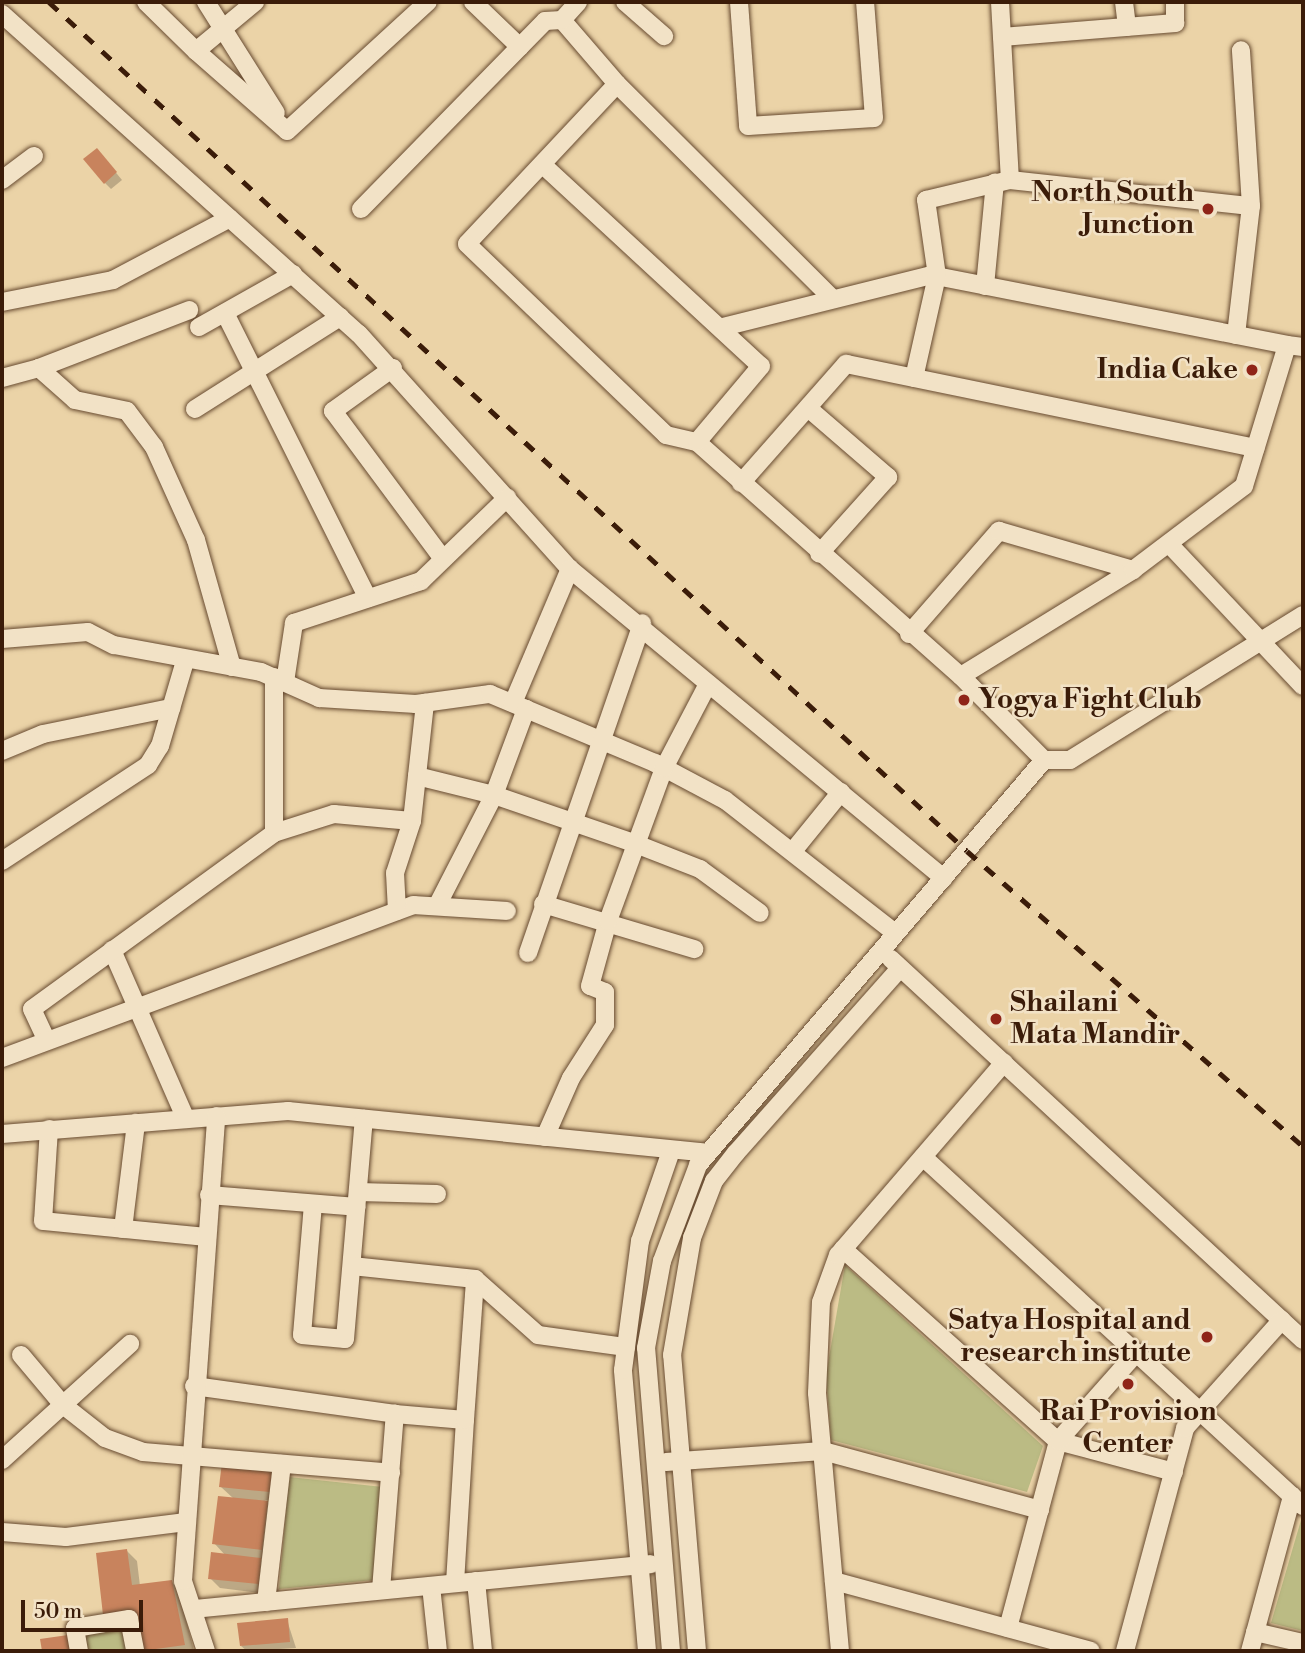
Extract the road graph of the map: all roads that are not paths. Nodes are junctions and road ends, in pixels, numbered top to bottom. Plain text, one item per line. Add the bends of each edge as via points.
1 (146, 2) edge
2 (206, 2) edge
3 (255, 2) edge
4 (428, 2) edge
5 (473, 2) edge
6 (578, 2) edge
7 (625, 2) edge
8 (739, 2) edge
9 (865, 2) edge
10 (1000, 2) edge
11 (1124, 2) edge
12 (1175, 2) edge
13 (2, 14) edge
14 (562, 20) junction
15 (1127, 27) junction
16 (223, 29) junction
17 (9, 32) edge
18 (664, 36) dead end
19 (1002, 37) junction
20 (520, 47) junction
21 (1241, 50) dead end
22 (195, 51) junction
23 (617, 84) junction
24 (287, 131) junction
25 (34, 156) dead end
26 (544, 166) junction
27 (2, 180) edge
28 (1002, 181) junction
29 (1251, 206) junction
30 (361, 209) dead end
31 (230, 218) junction
32 (293, 274) junction
33 (937, 276) junction
34 (985, 286) junction
35 (831, 297) junction
36 (2, 302) edge
37 (189, 310) dead end
38 (225, 313) junction
39 (340, 317) junction
40 (199, 327) dead end
41 (723, 327) junction
42 (1236, 335) junction
43 (1295, 346) edge
44 (39, 368) junction
45 (393, 368) junction
46 (257, 375) junction
47 (2, 378) edge
48 (914, 378) junction
49 (808, 408) junction
50 (195, 409) dead end
51 (697, 442) junction
52 (1255, 448) junction
53 (741, 483) junction
54 (507, 498) junction
55 (1169, 544) junction
56 (819, 554) junction
57 (443, 559) junction
58 (570, 569) junction
59 (1133, 570) junction
60 (368, 598) junction
61 (1303, 615) edge
62 (642, 623) junction
63 (909, 634) junction
64 (2, 639) edge
65 (1264, 644) junction
66 (185, 661) junction
67 (232, 667) junction
68 (961, 676) junction
69 (279, 680) junction
70 (708, 684) junction
71 (1303, 686) edge
72 (425, 703) junction
73 (520, 706) junction
74 (171, 708) junction
75 (598, 740) junction
76 (2, 751) edge
77 (1044, 760) junction
78 (664, 768) junction
79 (417, 776) junction
80 (841, 792) junction
81 (494, 795) junction
82 (569, 820) junction
83 (412, 821) junction
84 (274, 833) junction
85 (636, 844) junction
86 (793, 851) junction
87 (2, 861) edge
88 (944, 878) junction
89 (439, 902) junction
90 (543, 904) junction
91 (397, 911) junction
92 (507, 911) dead end
93 (760, 913) dead end
94 (608, 921) junction
95 (895, 933) junction
96 (694, 949) dead end
97 (112, 950) junction
98 (881, 950) junction
99 (527, 953) dead end
100 (900, 968) junction
101 (137, 1006) junction
102 (46, 1039) junction
103 (2, 1058) edge
104 (1004, 1063) junction
105 (216, 1116) junction
106 (187, 1119) junction
107 (364, 1119) junction
108 (136, 1123) junction
109 (50, 1129) junction
110 (2, 1134) edge
111 (545, 1138) junction
112 (671, 1151) junction
113 (708, 1153) junction
114 (923, 1157) junction
115 (437, 1194) dead end
116 (209, 1195) junction
117 (358, 1200) junction
118 (313, 1204) junction
119 (123, 1229) junction
120 (205, 1237) junction
121 (843, 1249) junction
122 (352, 1266) junction
123 (475, 1279) junction
124 (1282, 1320) junction
125 (1303, 1340) edge
126 (130, 1344) dead end
127 (626, 1347) junction
128 (1136, 1353) junction
129 (21, 1355) dead end
130 (194, 1386) junction
131 (63, 1405) junction
132 (1198, 1409) junction
133 (396, 1413) junction
134 (465, 1420) junction
135 (1058, 1441) junction
136 (822, 1451) junction
137 (190, 1457) junction
138 (2, 1460) edge
139 (652, 1462) junction
140 (678, 1462) junction
141 (282, 1464) junction
142 (1174, 1472) junction
143 (391, 1473) junction
144 (1297, 1501) edge
145 (1040, 1510) junction
146 (186, 1522) junction
147 (2, 1532) edge
148 (662, 1562) junction
149 (639, 1565) junction
150 (476, 1581) junction
151 (834, 1581) junction
152 (455, 1583) junction
153 (430, 1586) junction
154 (381, 1590) junction
155 (267, 1602) junction
156 (194, 1609) junction
157 (1008, 1628) junction
158 (1255, 1632) junction
159 (1303, 1643) edge
160 (79, 1651) edge
161 (135, 1651) edge
162 (206, 1651) edge
163 (438, 1651) edge
164 (483, 1651) edge
165 (647, 1651) edge
166 (671, 1651) edge
167 (698, 1651) edge
168 (840, 1651) edge
169 (1090, 1651) edge
170 (1125, 1651) edge
171 (1250, 1651) edge

1 - 22 street
2 - 16 street
3 - 16 street
4 - 24 street
5 - 20 street
6 - 14 street
7 - 18 street
8 - 9 street via 748,126 874,118
10 - 19 street
11 - 15 street
12 - 15 street via 1175,23
13 - 17 street
14 - 20 street via 545,21
14 - 23 street
15 - 19 street
16 - 22 street
16 - 24 street
17 - 31 street
19 - 28 street
20 - 30 street
21 - 29 street
22 - 24 street
23 - 26 street
23 - 35 street
25 - 27 street
26 - 41 street
26 - 51 street via 467,244 666,435
28 - 29 street
28 - 33 street via 926,201
28 - 34 street
29 - 42 street
31 - 32 street
31 - 36 street via 113,280
32 - 38 street
32 - 39 street
33 - 34 street
33 - 35 street
33 - 48 street
34 - 42 street
35 - 41 street
37 - 44 street
38 - 40 street
38 - 46 street
39 - 45 street
39 - 46 street
41 - 51 street via 761,366
42 - 43 street
43 - 52 street
44 - 47 street
44 - 67 street via 75,400 127,411 154,447 195,540
45 - 54 street
45 - 57 street via 334,411
46 - 50 street
46 - 60 street
48 - 49 street via 846,364
48 - 52 street
49 - 53 street
49 - 56 street via 887,477
51 - 53 street
52 - 55 street via 1244,486
53 - 56 street
54 - 57 street
54 - 58 street
55 - 59 street
55 - 65 street
56 - 63 street
57 - 60 street via 421,580
58 - 62 street
58 - 73 street
59 - 63 street via 999,531
59 - 68 street
60 - 69 street via 294,623
61 - 65 street
62 - 70 street
62 - 75 street
63 - 68 street
64 - 66 street via 88,632 114,645
65 - 71 street
65 - 77 street via 1070,760
66 - 67 street
66 - 74 street
67 - 69 street
68 - 77 street
69 - 72 street via 319,698
69 - 84 street
70 - 78 street
70 - 80 street
72 - 73 street via 490,694
72 - 79 street
73 - 75 street
73 - 81 street
74 - 76 street via 43,734
74 - 87 street via 148,765
75 - 78 street
75 - 82 street
77 - 88 street
78 - 85 street
78 - 86 street via 725,800
79 - 81 street
79 - 83 street
80 - 86 street
80 - 88 street
81 - 82 street
81 - 89 street
82 - 85 street
82 - 90 street
83 - 84 street via 334,814
83 - 91 street via 395,873
84 - 97 street
85 - 93 street via 700,869
85 - 94 street
86 - 95 street
88 - 95 street
89 - 91 street
89 - 92 street
90 - 94 street
90 - 99 street
91 - 101 street
94 - 96 street
94 - 111 street via 590,986 605,992 605,1025
95 - 98 street
97 - 101 street
97 - 102 street via 32,1009
98 - 100 street
98 - 113 street
100 - 104 street
100 - 140 street via 714,1181 679,1299 672,1355
101 - 102 street
101 - 106 street
102 - 103 street
104 - 114 street
104 - 124 street
105 - 106 street
105 - 107 street via 288,1111
105 - 116 street
106 - 108 street
107 - 111 street
107 - 117 street
108 - 109 street
108 - 119 street
109 - 110 street
109 - 119 street via 43,1221
111 - 112 street
112 - 113 street
112 - 127 street via 640,1241
113 - 139 street via 666,1248 646,1348
114 - 121 street
114 - 128 street
115 - 117 street
116 - 118 street
116 - 120 street
117 - 118 street
117 - 122 street
118 - 122 street via 302,1335 345,1339
119 - 120 street
120 - 130 street
121 - 135 street
121 - 136 street via 821,1301
122 - 123 street
123 - 127 street via 537,1335
123 - 134 street
124 - 125 street
124 - 132 street
126 - 131 street
127 - 149 street via 624,1423
128 - 132 street
128 - 135 street
129 - 131 street
130 - 133 street
130 - 137 street
131 - 137 street via 105,1438 143,1452
131 - 138 street
132 - 142 street
132 - 144 street
133 - 134 street
133 - 143 street
134 - 152 street
135 - 142 street
135 - 145 street
136 - 140 street
136 - 145 street
136 - 151 street
137 - 141 street
137 - 146 street
139 - 140 street
139 - 148 street
140 - 167 street
141 - 143 street
141 - 155 street
142 - 170 street
143 - 154 street
144 - 158 street
145 - 157 street
146 - 147 street via 66,1537
146 - 156 street via 183,1581
148 - 149 street
148 - 166 street
149 - 150 street
149 - 165 street
150 - 152 street
150 - 164 street
151 - 157 street
151 - 168 street
152 - 153 street
153 - 154 street
153 - 163 street
154 - 155 street
155 - 156 street
156 - 162 street
157 - 169 street
158 - 159 street
158 - 171 street
160 - 161 street via 75,1628 129,1619

